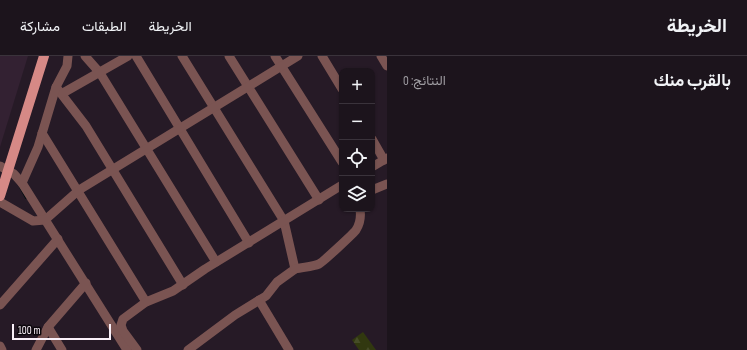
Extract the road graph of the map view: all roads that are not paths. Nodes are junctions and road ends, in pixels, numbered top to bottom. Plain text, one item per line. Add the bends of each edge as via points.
1 (44, 56) edge
2 (68, 56) edge
3 (85, 56) edge
4 (128, 56) edge
5 (136, 56) edge
6 (182, 56) edge
7 (229, 56) edge
8 (275, 56) edge
9 (298, 56) edge
10 (322, 56) edge
11 (381, 56) edge
12 (281, 66) junction
13 (387, 66) edge
14 (100, 73) junction
15 (339, 84) edge
16 (56, 86) junction
17 (247, 87) junction
18 (63, 93) junction
19 (214, 108) junction
20 (181, 129) junction
21 (42, 133) junction
22 (373, 140) edge
23 (147, 150) junction
24 (339, 157) edge
25 (385, 159) edge
26 (375, 165) edge
27 (4, 168) edge
28 (112, 170) junction
29 (22, 183) junction
30 (387, 184) edge
31 (339, 187) edge
32 (375, 189) edge
33 (79, 190) junction
34 (0, 196) edge
35 (319, 200) junction
36 (0, 202) edge
37 (360, 212) edge
38 (45, 220) junction
39 (284, 221) junction
40 (58, 238) junction
41 (249, 243) junction
42 (216, 262) junction
43 (295, 269) junction
44 (86, 284) junction
45 (183, 285) junction
46 (259, 300) junction
47 (146, 302) junction
48 (0, 305) edge
49 (48, 327) junction
50 (0, 346) edge
51 (2, 350) edge
52 (36, 350) edge
53 (62, 350) edge
54 (127, 350) edge
55 (136, 350) edge
56 (188, 350) edge
57 (289, 350) edge

1 - 27 main road
2 - 16 street via 67,66
3 - 14 street
4 - 14 street
5 - 20 street
6 - 19 street
7 - 17 street
8 - 12 street
9 - 12 street
10 - 15 street
11 - 13 street
12 - 17 street
12 - 24 street
14 - 18 street
14 - 23 street
16 - 18 street
16 - 21 street
17 - 19 street
17 - 35 street
18 - 28 street
19 - 20 street
19 - 39 street
20 - 23 street
20 - 41 street
21 - 29 street
21 - 33 street
22 - 25 street
23 - 28 street
23 - 42 street
25 - 26 street
27 - 29 street
27 - 34 main road
28 - 33 street
28 - 45 street
29 - 38 street
30 - 32 street
31 - 35 street
33 - 38 street
33 - 47 street
35 - 39 street
36 - 38 street via 33,221
37 - 43 street via 356,231 333,250 325,261
38 - 40 street
39 - 41 street
39 - 43 street
40 - 44 street
40 - 48 street
41 - 42 street
42 - 45 street
43 - 46 street
44 - 49 street
44 - 54 street
45 - 47 street via 173,292
46 - 56 street
46 - 57 street
47 - 55 street via 123,319 121,325
49 - 52 street
49 - 53 street
50 - 51 street

